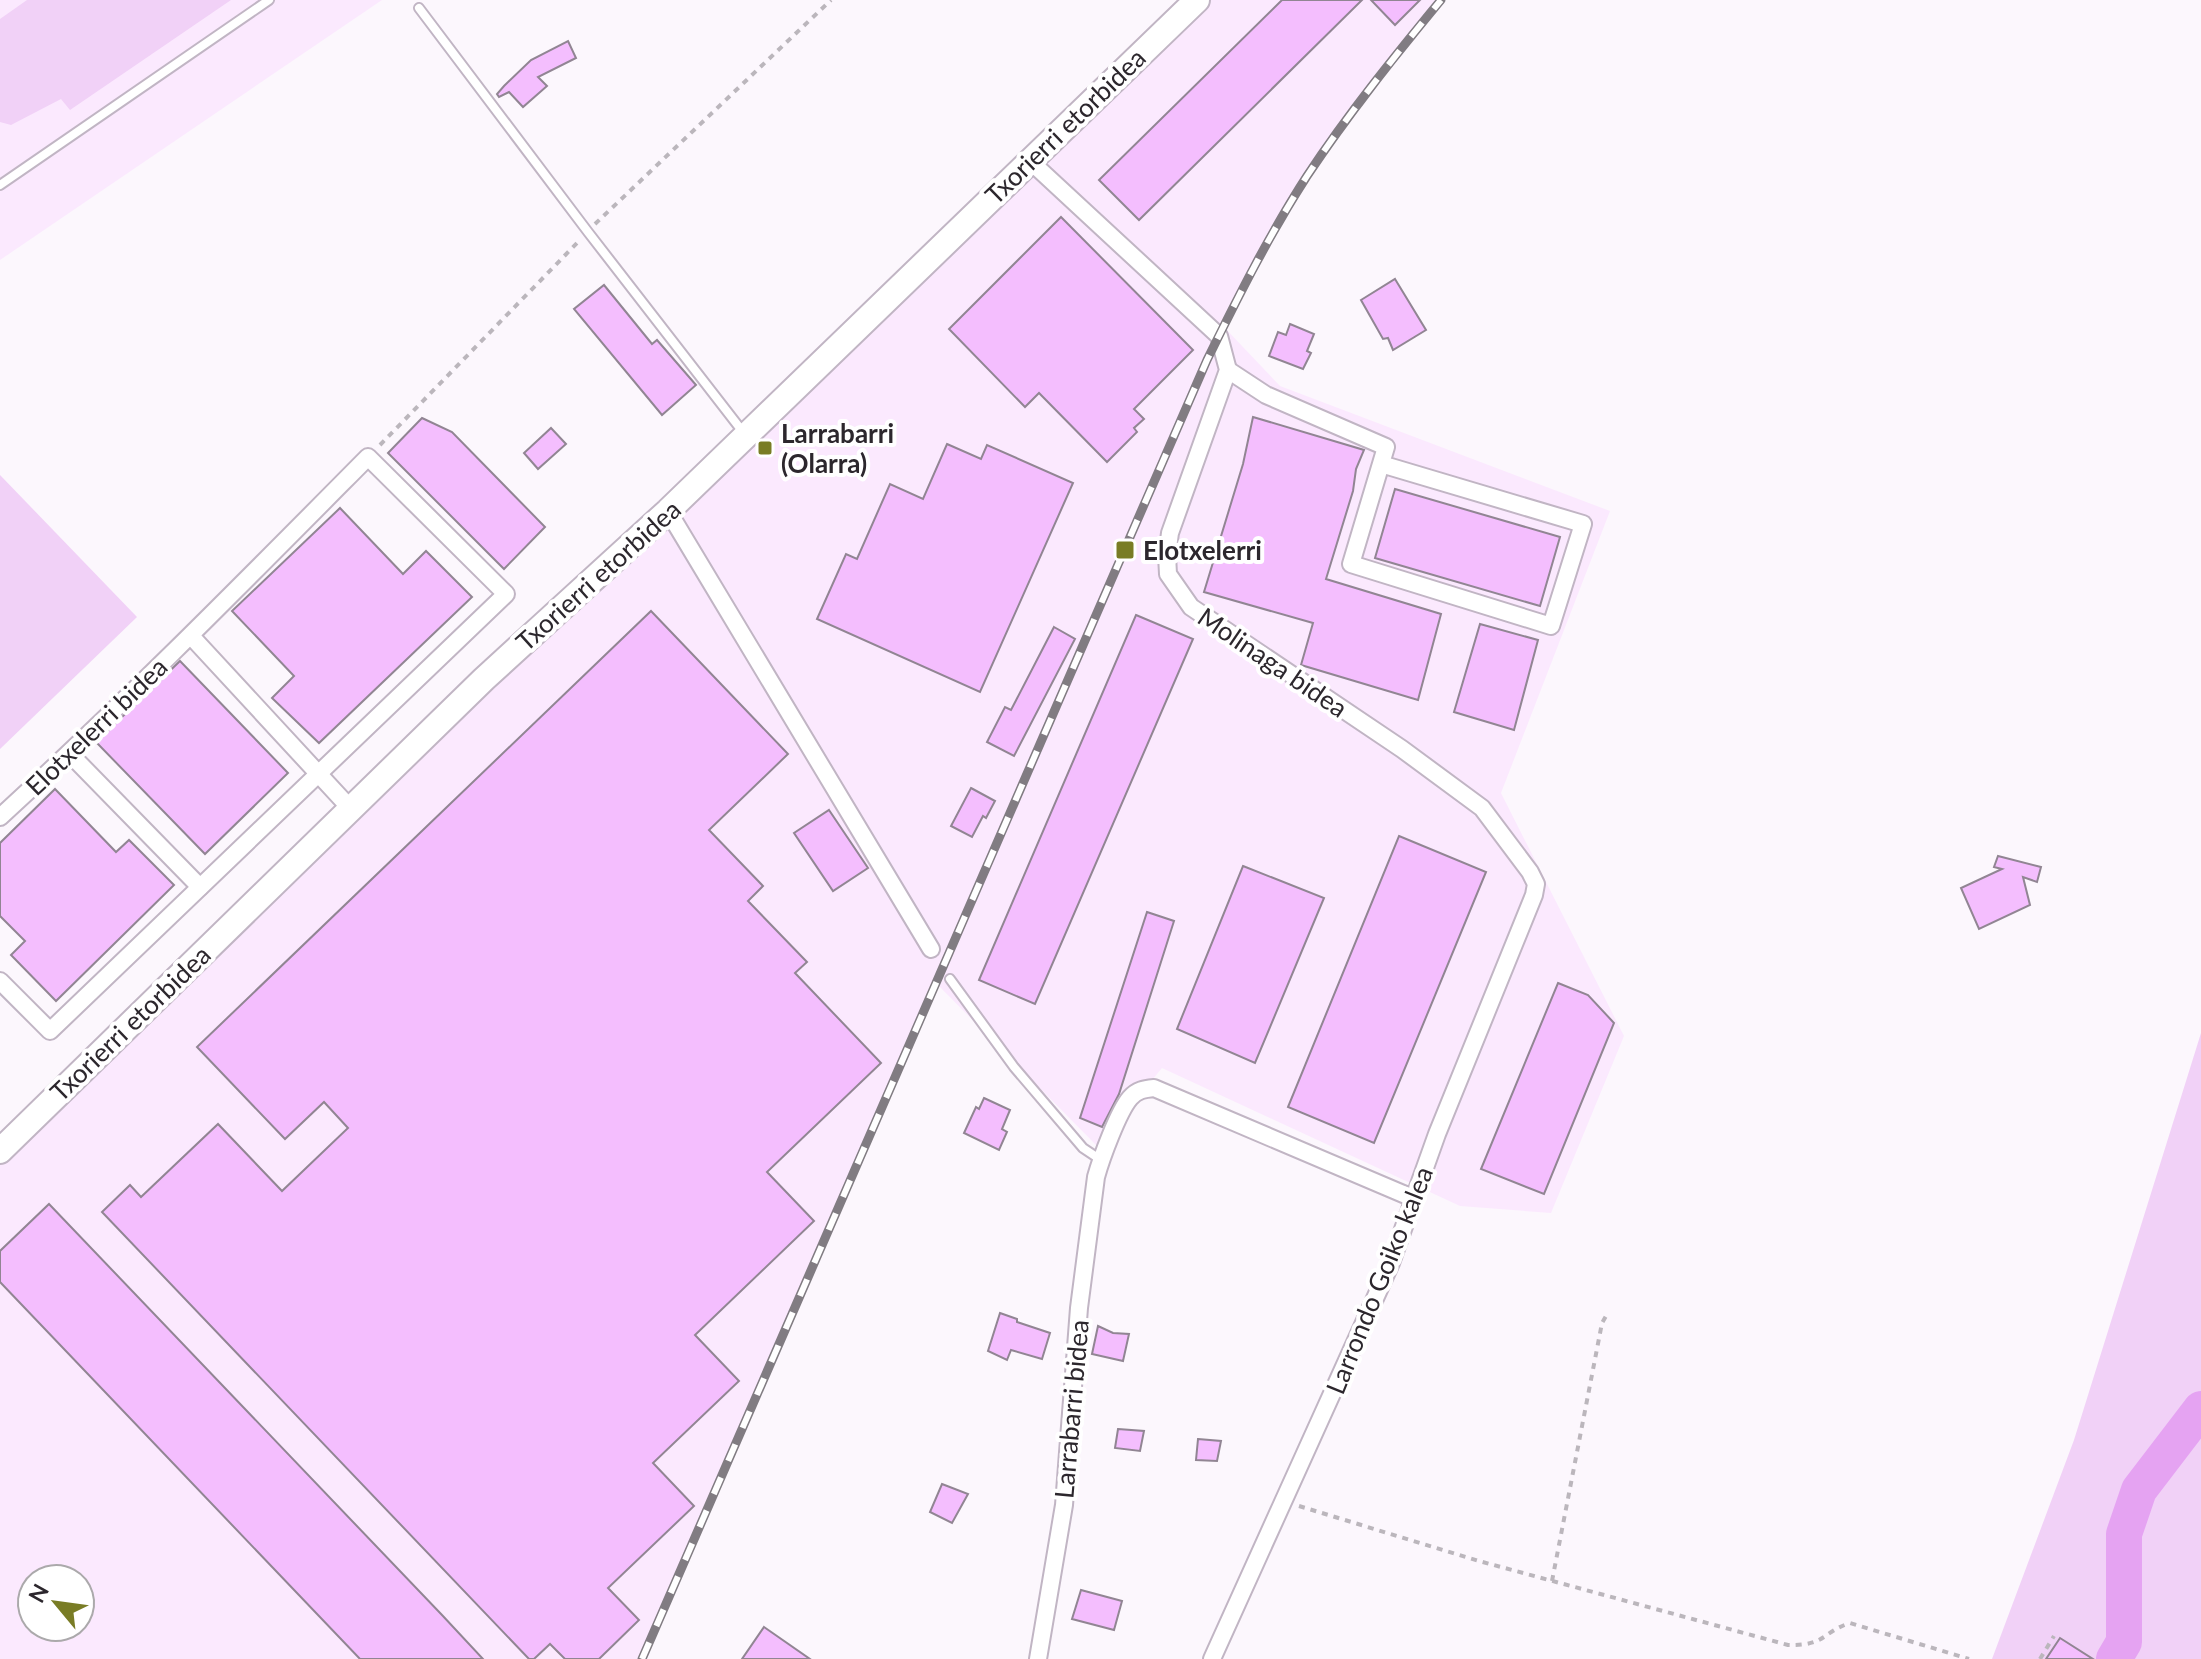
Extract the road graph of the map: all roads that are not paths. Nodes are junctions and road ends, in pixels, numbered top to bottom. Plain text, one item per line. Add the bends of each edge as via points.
1 (269, 0) edge
2 (1197, 0) edge
3 (419, 8) dead end
4 (1029, 160) junction
5 (0, 185) edge
6 (1228, 370) junction
7 (746, 436) junction
8 (1381, 464) junction
9 (668, 511) junction
10 (191, 636) junction
11 (70, 754) junction
12 (318, 774) junction
13 (350, 808) junction
14 (0, 817) edge
15 (200, 887) junction
16 (1534, 895) joint
17 (931, 949) dead end
18 (950, 979) dead end
19 (0, 981) edge
20 (0, 1151) edge
21 (1101, 1160) junction
22 (1415, 1199) junction
23 (1038, 1659) edge
24 (1212, 1659) edge

1 - 5 lane
2 - 4 street, Txorierri etorbidea
3 - 7 lane
4 - 6 street via 1219,336
4 - 7 street, Txorierri etorbidea
6 - 8 street via 1266,395 1386,447
6 - 16 street, Molinaga bidea via 1170,533 1168,574 1191,607 1482,808 1530,872
7 - 9 street, Txorierri etorbidea
8 - 8 street via 1351,564 1551,626 1583,524
9 - 13 street, Txorierri etorbidea
9 - 17 street
10 - 11 street, Elotxelerri bidea
10 - 12 street
10 - 12 street, Elotxelerri bidea via 368,457 506,594
11 - 14 street, Elotxelerri bidea
11 - 15 street
12 - 13 street
12 - 15 street
13 - 20 street, Txorierri etorbidea
15 - 19 street via 50,1031
16 - 22 street, Larrondo Goiko kalea
18 - 21 lane via 1014,1067 1083,1148
21 - 22 street, Larrabarri bidea via 1129,1099 1154,1088
21 - 23 street, Larrabarri bidea via 1079,1308 1064,1505
22 - 24 street, Larrondo Goiko kalea

